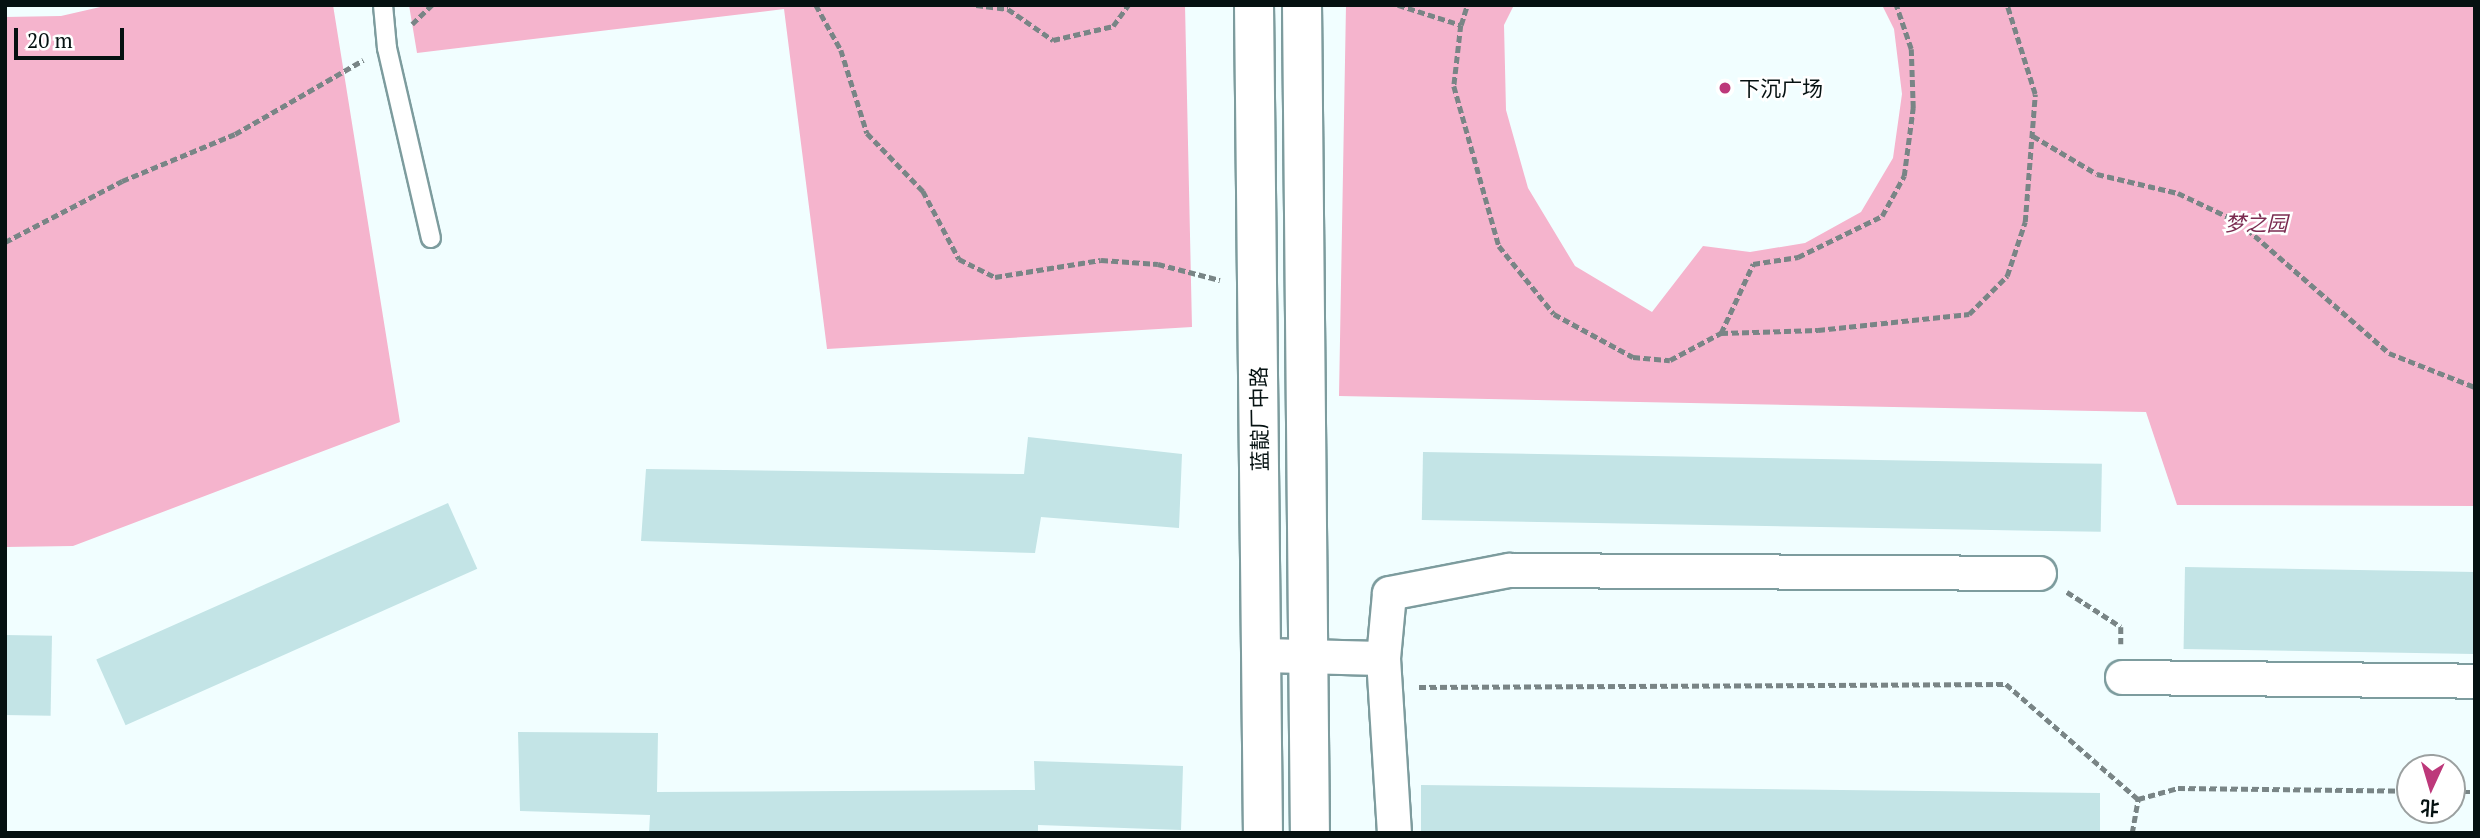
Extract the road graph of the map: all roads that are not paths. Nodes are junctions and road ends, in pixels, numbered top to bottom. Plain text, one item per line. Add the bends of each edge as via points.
1 (383, 5) edge
2 (1254, 5) edge
3 (1302, 5) edge
4 (431, 238) dead end
5 (2039, 573) road end
6 (1261, 655) junction
7 (1309, 659) junction
8 (1384, 673) junction
9 (2122, 677) road end
10 (2475, 681) edge
11 (1263, 833) edge
12 (1310, 833) edge
13 (1394, 833) edge

1 - 4 lane via 387,48
2 - 6 street, 蓝靛厂中路
3 - 7 street
5 - 8 street via 1509,570 1389,593
6 - 7 street
6 - 11 street, 蓝靛厂中路
7 - 8 street
7 - 12 street
8 - 13 street
9 - 10 street

